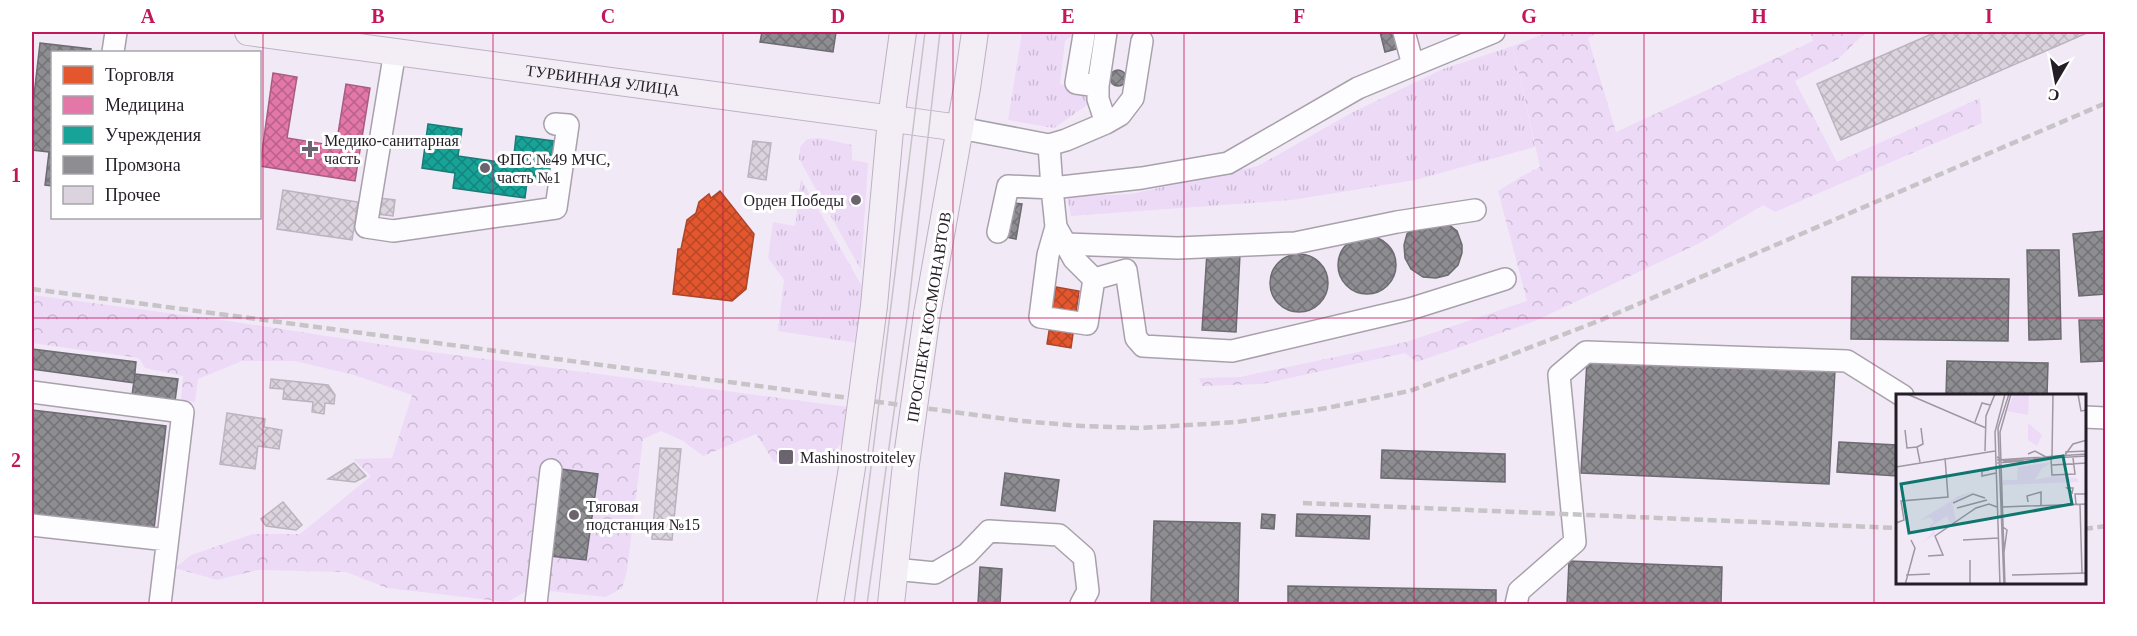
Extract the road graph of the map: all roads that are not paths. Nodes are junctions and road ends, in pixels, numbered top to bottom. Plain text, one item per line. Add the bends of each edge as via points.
1 (116, 32) edge
2 (248, 32) edge
3 (903, 32) edge
4 (975, 32) edge
5 (1106, 32) edge
6 (1404, 32) edge
7 (1494, 32) edge
8 (1084, 34) dead end
9 (1142, 41) dead end
10 (113, 51) edge
11 (395, 51) junction
12 (1413, 65) junction
13 (1098, 86) junction
14 (891, 119) junction
15 (1106, 123) junction
16 (555, 124) dead end
17 (960, 128) junction
18 (1049, 145) junction
19 (1052, 188) junction
20 (1475, 210) dead end
21 (998, 231) dead end
22 (1061, 236) junction
23 (1094, 279) junction
24 (1505, 279) dead end
25 (32, 392) edge
26 (1900, 394) edge
27 (2086, 417) edge
28 (2106, 418) edge
29 (551, 470) dead end
30 (32, 525) edge
31 (167, 540) junction
32 (894, 569) junction
33 (160, 604) edge
34 (536, 604) edge
35 (830, 604) edge
36 (891, 604) edge
37 (1082, 604) edge
38 (1516, 604) edge

1 - 10 street
2 - 11 main road, ТУРБИННАЯ УЛИЦА
3 - 14 main road
4 - 17 main road, ПРОСПЕКТ КОСМОНАВТОВ
5 - 13 street
6 - 12 street
7 - 12 street
8 - 13 street via 1076,83
9 - 15 street via 1133,98 1120,115
11 - 14 main road, ТУРБИННАЯ УЛИЦА
11 - 16 street via 366,227 393,231 556,208 568,125
12 - 19 street via 1384,69 1228,163
13 - 15 street
14 - 17 main road, ТУРБИННАЯ УЛИЦА
14 - 35 main road, bridge via 874,306
15 - 18 street
17 - 18 street
17 - 32 main road, ПРОСПЕКТ КОСМОНАВТОВ, bridge via 927,314
18 - 19 street
19 - 21 street via 1008,186
19 - 22 street
20 - 22 street via 1295,243 1178,248
22 - 23 street via 1074,259
22 - 23 street via 1048,255 1040,317 1087,324
23 - 24 street via 1126,270 1136,338 1143,346 1232,351 1410,309
25 - 31 street via 183,412
26 - 38 street via 1847,361 1586,352 1559,375 1575,542 1519,591
27 - 28 street
29 - 34 street
30 - 31 street
31 - 33 street
32 - 36 main road, ПРОСПЕКТ КОСМОНАВТОВ
32 - 37 street via 935,573 967,554 989,531 1059,535 1084,557 1088,591

